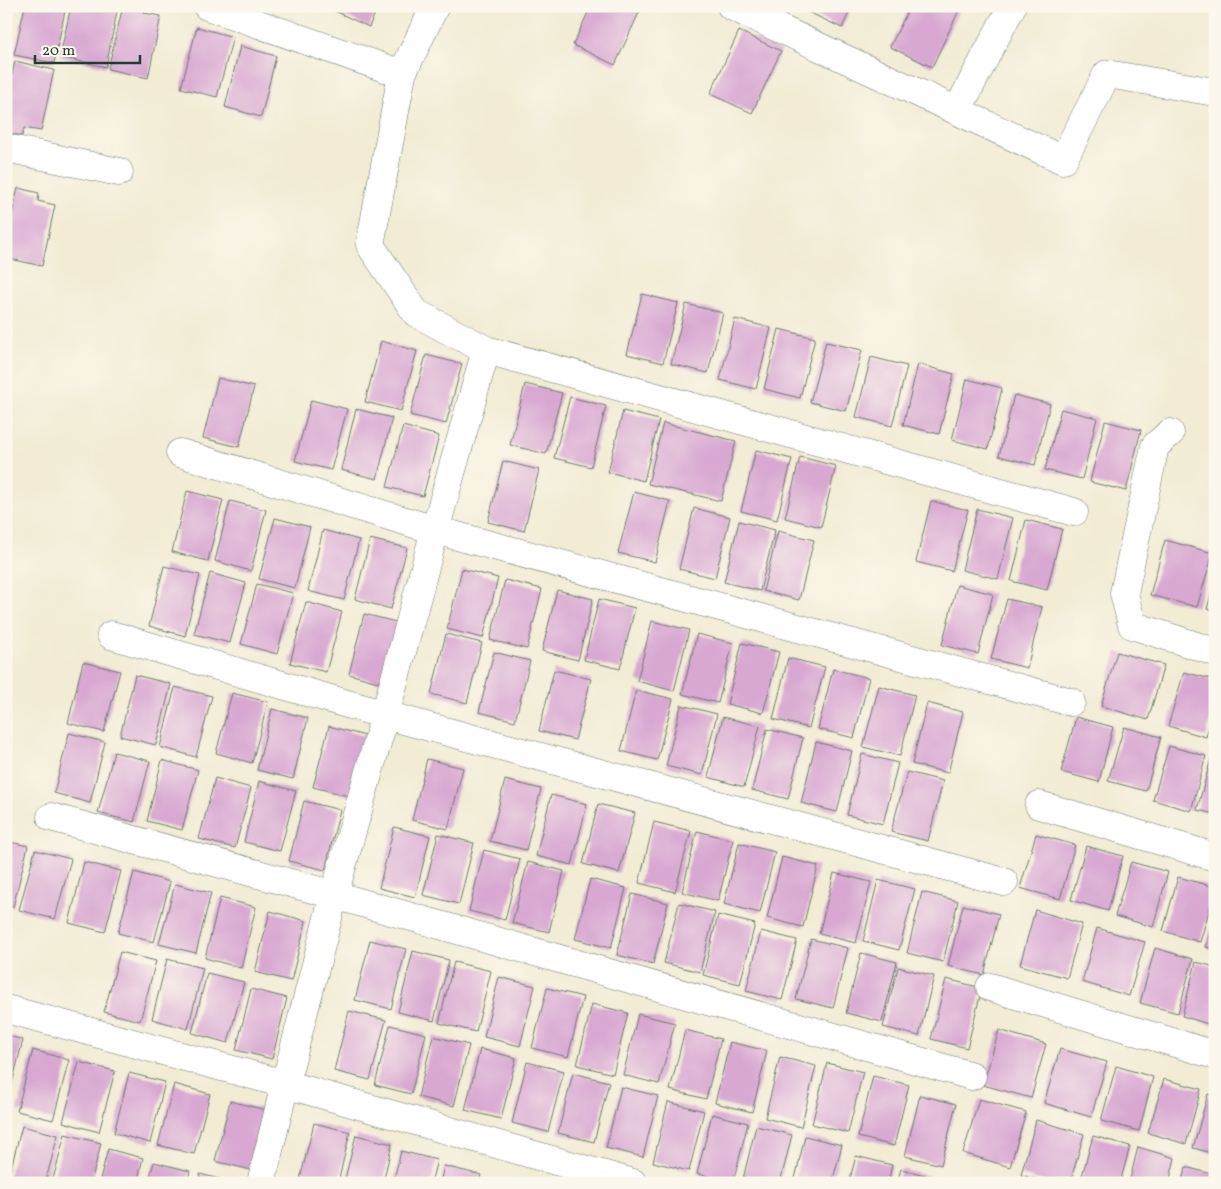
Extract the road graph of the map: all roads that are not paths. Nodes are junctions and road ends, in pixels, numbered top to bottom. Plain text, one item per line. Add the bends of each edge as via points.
1 (207, 6) edge
2 (435, 6) edge
3 (731, 6) edge
4 (1012, 6) edge
5 (399, 86) junction
6 (1215, 92) edge
7 (956, 112) junction
8 (6, 148) edge
9 (119, 172) dead end
10 (486, 350) junction
11 (1170, 433) dead end
12 (180, 453) dead end
13 (1074, 512) dead end
14 (435, 530) junction
15 (111, 636) dead end
16 (1215, 652) edge
17 (1071, 702) dead end
18 (385, 715) junction
19 (1039, 805) dead end
20 (51, 817) dead end
21 (1215, 857) edge
22 (1004, 882) dead end
23 (334, 896) junction
24 (990, 987) dead end
25 (6, 1010) edge
26 (1215, 1055) edge
27 (972, 1076) dead end
28 (285, 1084) junction
29 (261, 1183) edge
30 (633, 1183) edge

1 - 5 street
2 - 5 street
3 - 7 street
4 - 7 street
5 - 10 street via 370,245 416,313
6 - 7 street via 1107,74 1063,160
8 - 9 street
10 - 13 street
10 - 14 street
11 - 16 street via 1155,446 1124,592 1132,625
12 - 14 street
14 - 17 street
14 - 18 street
15 - 18 street
18 - 22 street
18 - 23 street
19 - 21 street
20 - 23 street
23 - 27 street
23 - 28 street
24 - 26 street
25 - 28 street
28 - 29 street
28 - 30 street

